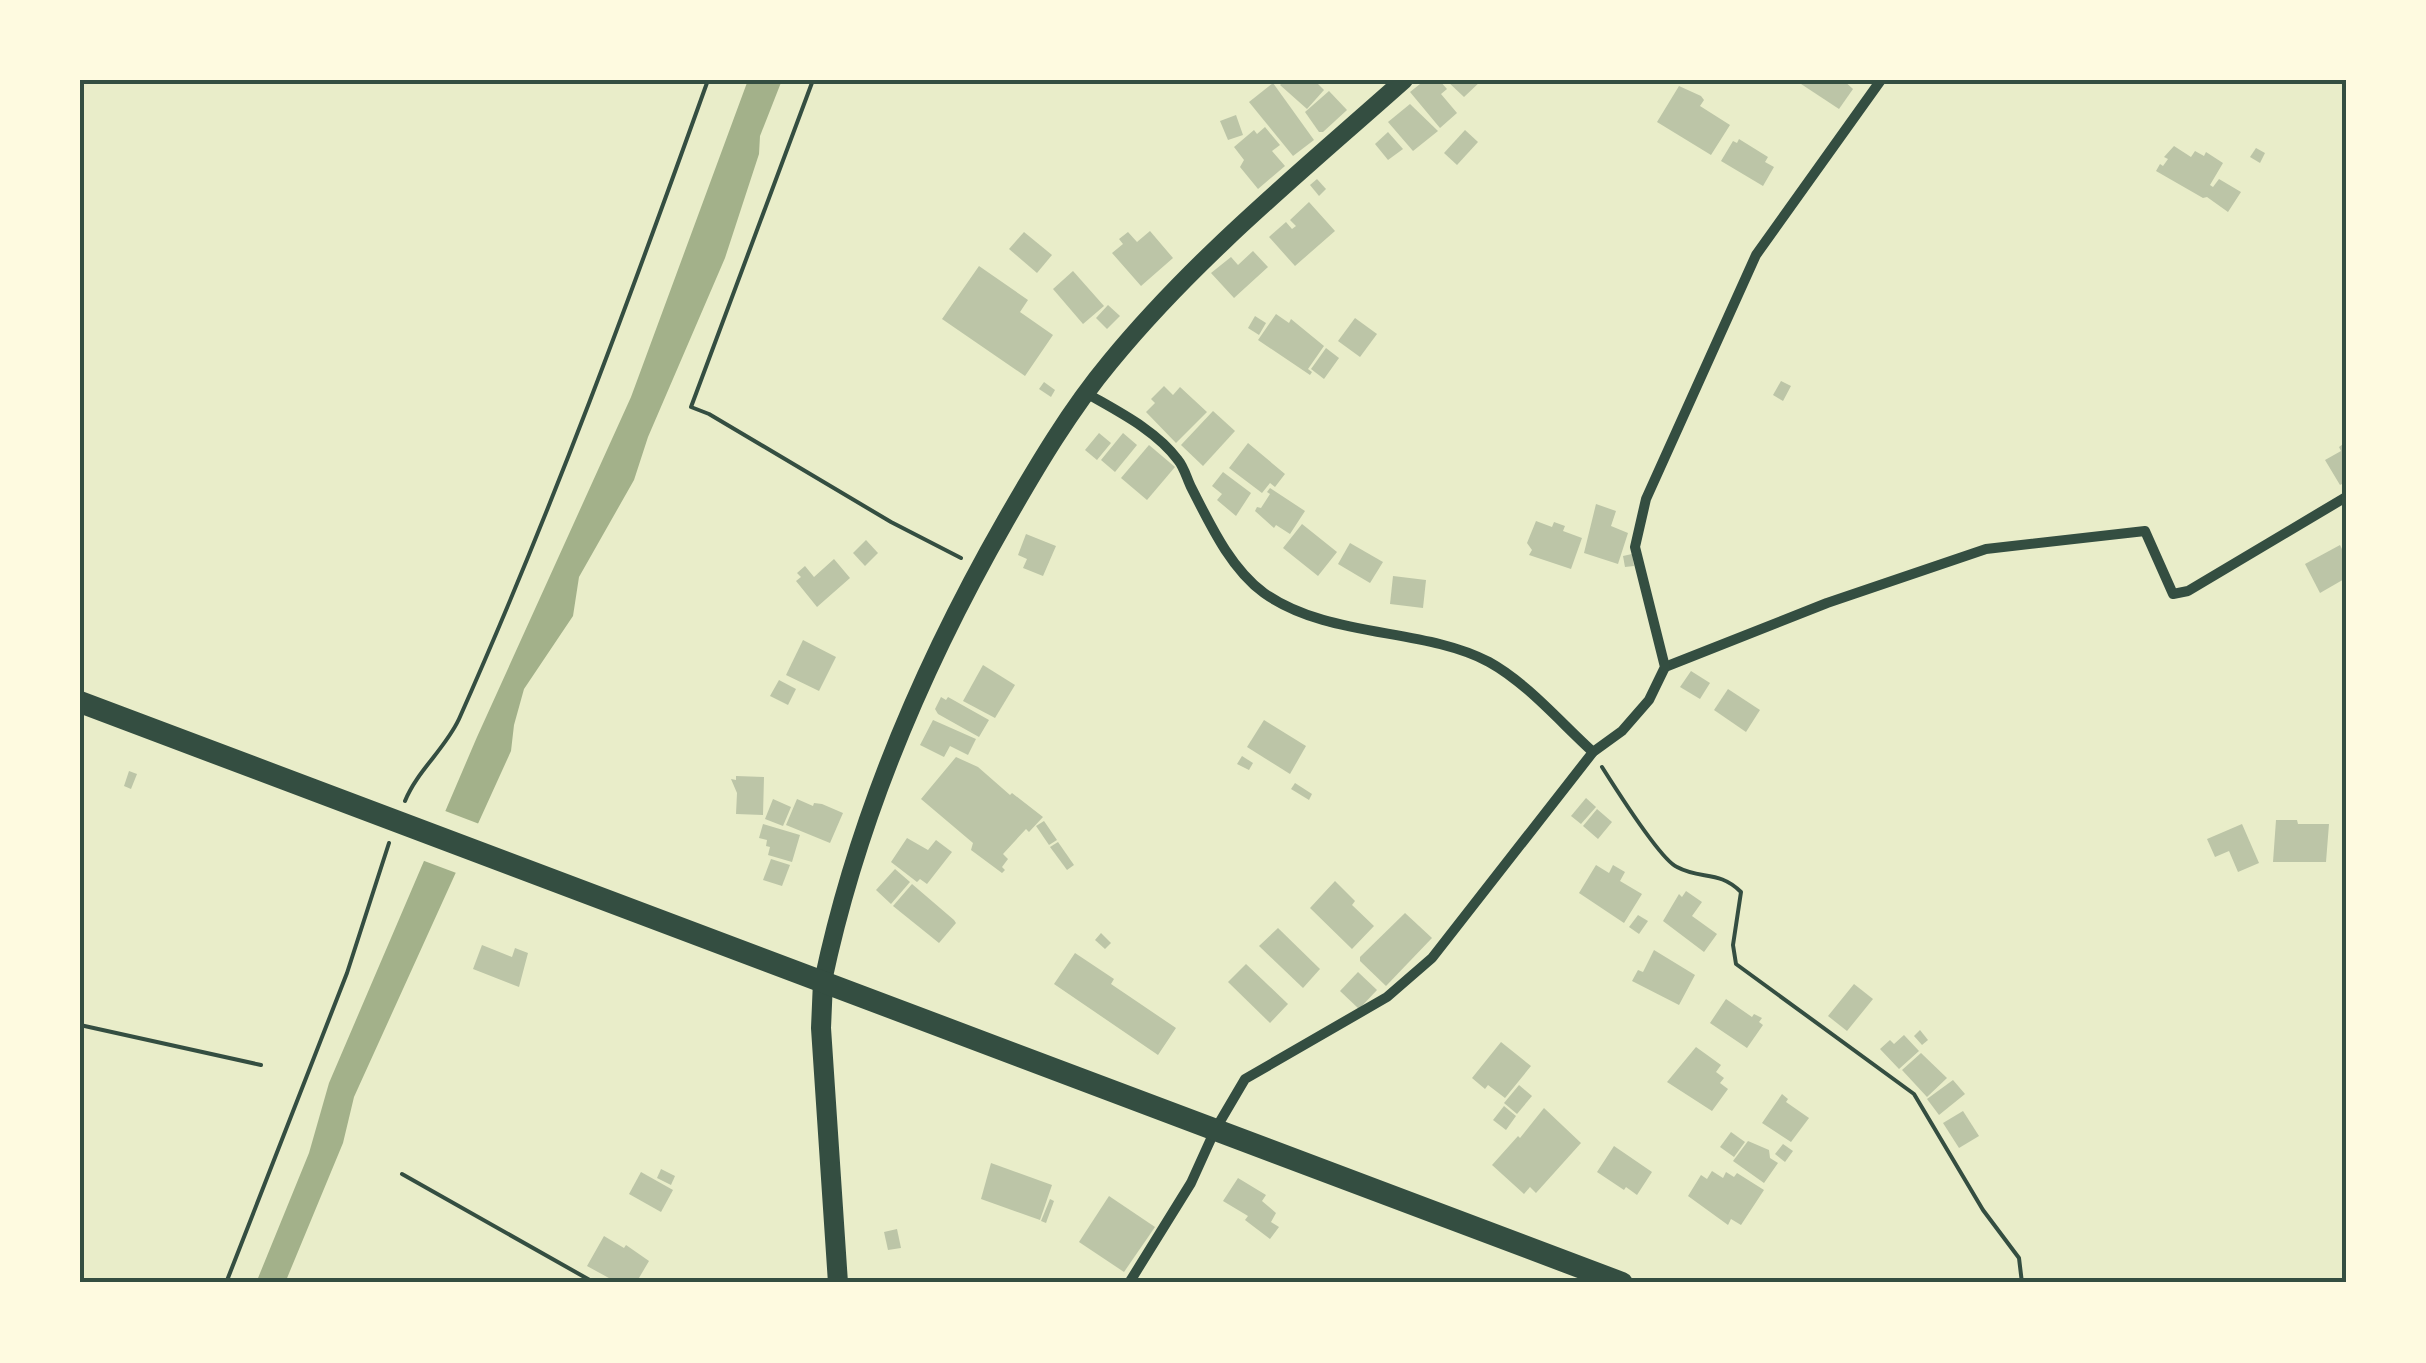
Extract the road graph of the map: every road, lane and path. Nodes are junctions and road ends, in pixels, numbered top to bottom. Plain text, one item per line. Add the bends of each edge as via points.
1 (708, 80) edge
2 (813, 80) edge
3 (1404, 80) edge
4 (1881, 80) edge
5 (1086, 393) junction
6 (2346, 497) edge
7 (979, 568) junction
8 (1665, 667) junction
9 (80, 702) edge
10 (1592, 752) junction
11 (403, 822) junction
12 (823, 982) junction
13 (80, 1025) edge
14 (261, 1065) dead end
15 (1215, 1130) junction
16 (402, 1174) dead end
17 (226, 1283) edge
18 (595, 1283) edge
19 (838, 1283) edge
20 (1129, 1283) edge
21 (1622, 1283) edge
22 (2022, 1283) edge

1 - 11 path via 616,339 456,724 412,782
2 - 7 path via 691,407
3 - 5 street via 1170,294
4 - 8 street via 1756,255 1646,499 1636,547
5 - 7 street
5 - 10 street via 1140,426 1178,460 1238,570 1265,594 1344,626 1490,662
6 - 8 street via 2188,591 2172,594 2145,531 1986,549
7 - 12 street via 906,720 846,886
8 - 10 street via 1650,700
9 - 11 main road
10 - 15 street via 1432,958 1386,997 1245,1079
10 - 22 path via 1675,867 1728,879 1741,892 1732,945 1736,964 1914,1094 2019,1258
11 - 12 main road
11 - 17 path
12 - 15 main road
12 - 19 main road
13 - 14 path
15 - 20 street via 1191,1183
15 - 21 main road
16 - 18 path

